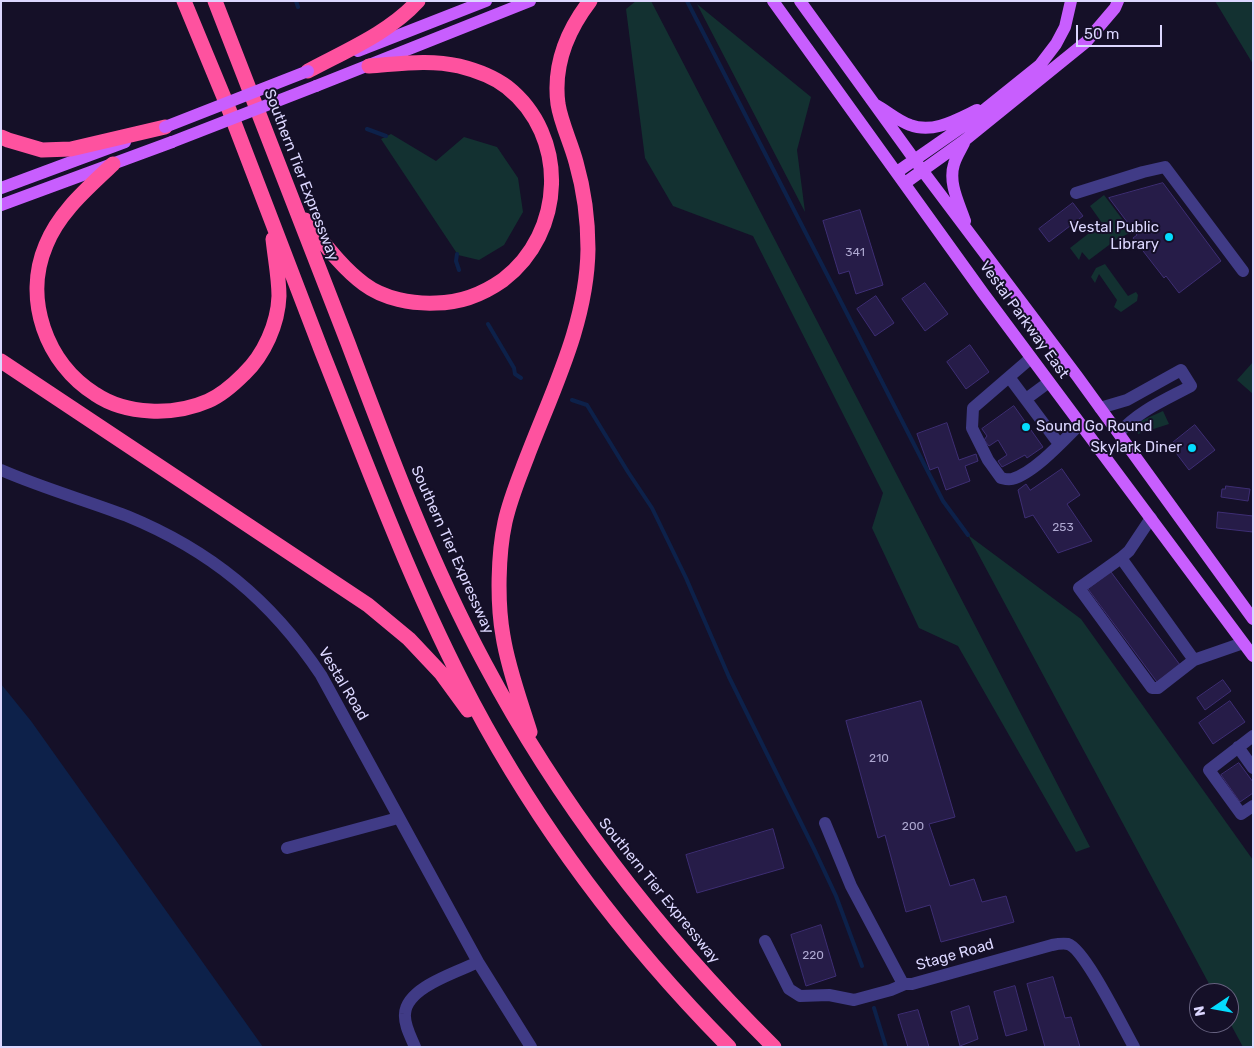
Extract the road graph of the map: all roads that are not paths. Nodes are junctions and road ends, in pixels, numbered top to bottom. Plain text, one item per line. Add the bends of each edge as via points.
1 (183, 1) edge
2 (418, 1) edge
3 (486, 1) edge
4 (530, 1) edge
5 (590, 1) edge
6 (773, 1) edge
7 (800, 1) edge
8 (1070, 1) edge
9 (1118, 1) edge
10 (215, 2) edge
11 (369, 66) junction
12 (308, 70) junction
13 (999, 98) junction
14 (871, 102) junction
15 (165, 127) junction
16 (1, 136) edge
17 (965, 140) junction
18 (113, 164) junction
19 (918, 166) junction
20 (897, 172) junction
21 (905, 183) junction
22 (1, 188) edge
23 (1076, 193) dead end
24 (1, 205) edge
25 (296, 209) junction
26 (271, 220) junction
27 (969, 233) junction
28 (1243, 271) dead end
29 (1031, 358) junction
30 (1, 361) edge
31 (1009, 377) junction
32 (1050, 382) junction
33 (1026, 399) junction
34 (1100, 408) junction
35 (1080, 424) junction
36 (1119, 433) junction
37 (1056, 448) junction
38 (1, 470) edge
39 (1151, 518) junction
40 (1121, 558) junction
41 (1253, 619) edge
42 (1243, 643) junction
43 (1253, 656) edge
44 (1194, 660) junction
45 (1252, 738) edge
46 (1240, 750) junction
47 (536, 752) junction
48 (1253, 768) edge
49 (514, 774) junction
50 (1253, 806) edge
51 (398, 818) junction
52 (825, 823) dead end
53 (287, 848) dead end
54 (765, 941) dead end
55 (478, 962) junction
56 (905, 984) junction
57 (415, 1047) edge
58 (531, 1047) edge
59 (729, 1047) edge
60 (774, 1047) edge
61 (1134, 1047) edge

1 - 26 highway
2 - 12 highway via 384,29
3 - 12 main road
4 - 11 main road
5 - 47 highway via 571,28 557,70 558,104 586,207 588,250 583,301 572,345 513,494 505,523 500,572 503,636
6 - 20 main road, Vestal Parkway East
7 - 14 main road, Vestal Parkway East
8 - 13 main road via 1065,27 1056,44 1040,65
9 - 17 main road via 1086,42
10 - 25 highway, Southern Tier Expressway
11 - 18 main road, bridge
11 - 25 highway via 431,61 460,66 492,78 518,97 542,134 551,162 551,194 539,239 517,270 491,288 473,297 447,303 421,304 392,298 365,284 332,253
12 - 15 main road, bridge
13 - 14 main road via 938,127 921,128
13 - 19 main road
14 - 19 main road, Vestal Parkway East
15 - 16 highway via 71,148 42,150
15 - 22 main road
17 - 19 main road
17 - 27 main road via 952,172 954,189
18 - 24 main road
18 - 26 highway via 60,220 46,245 36,289 40,319 51,348 68,372 94,394 110,402 158,411 186,409 209,401 231,387 252,367 265,346 276,317 279,296
19 - 20 main road
19 - 21 main road
19 - 27 main road, Vestal Parkway East
20 - 21 main road, Vestal Parkway East
21 - 29 main road, Vestal Parkway East
23 - 28 street via 1165,167
25 - 47 highway, Southern Tier Expressway via 445,585 484,663
26 - 49 highway via 405,560 473,704
27 - 34 main road, Vestal Parkway East
29 - 31 street
29 - 32 main road, Vestal Parkway East
30 - 49 highway via 368,605 410,639 441,673
31 - 33 street
31 - 37 street via 973,408 972,428 988,460 1000,478 1010,480
32 - 33 street
32 - 35 main road, Vestal Parkway East
33 - 37 street
34 - 36 main road, Vestal Parkway East
34 - 36 street via 1127,400 1181,370 1191,386 1145,410
35 - 37 street
35 - 39 main road, Vestal Parkway East
36 - 41 main road, Vestal Parkway East
38 - 51 street, Vestal Road via 164,533 200,552 247,588 285,626 321,675
39 - 40 street
39 - 42 main road, Vestal Parkway East
40 - 44 street
40 - 44 street via 1080,586 1080,592 1152,688 1158,688
42 - 43 main road, Vestal Parkway East
42 - 44 street
45 - 46 street
46 - 48 street
46 - 50 street via 1210,770 1241,814
47 - 60 highway, Southern Tier Expressway via 576,815 637,897 696,967
49 - 59 highway via 577,867 630,936
51 - 53 street
51 - 55 street, Vestal Road
52 - 56 street, Stage Road via 851,886
54 - 56 street via 789,989 800,996 829,995 854,1000
55 - 57 street via 417,992 408,1003 405,1014
55 - 58 street, Vestal Road
56 - 61 street, Stage Road via 1052,945 1067,944 1088,964

